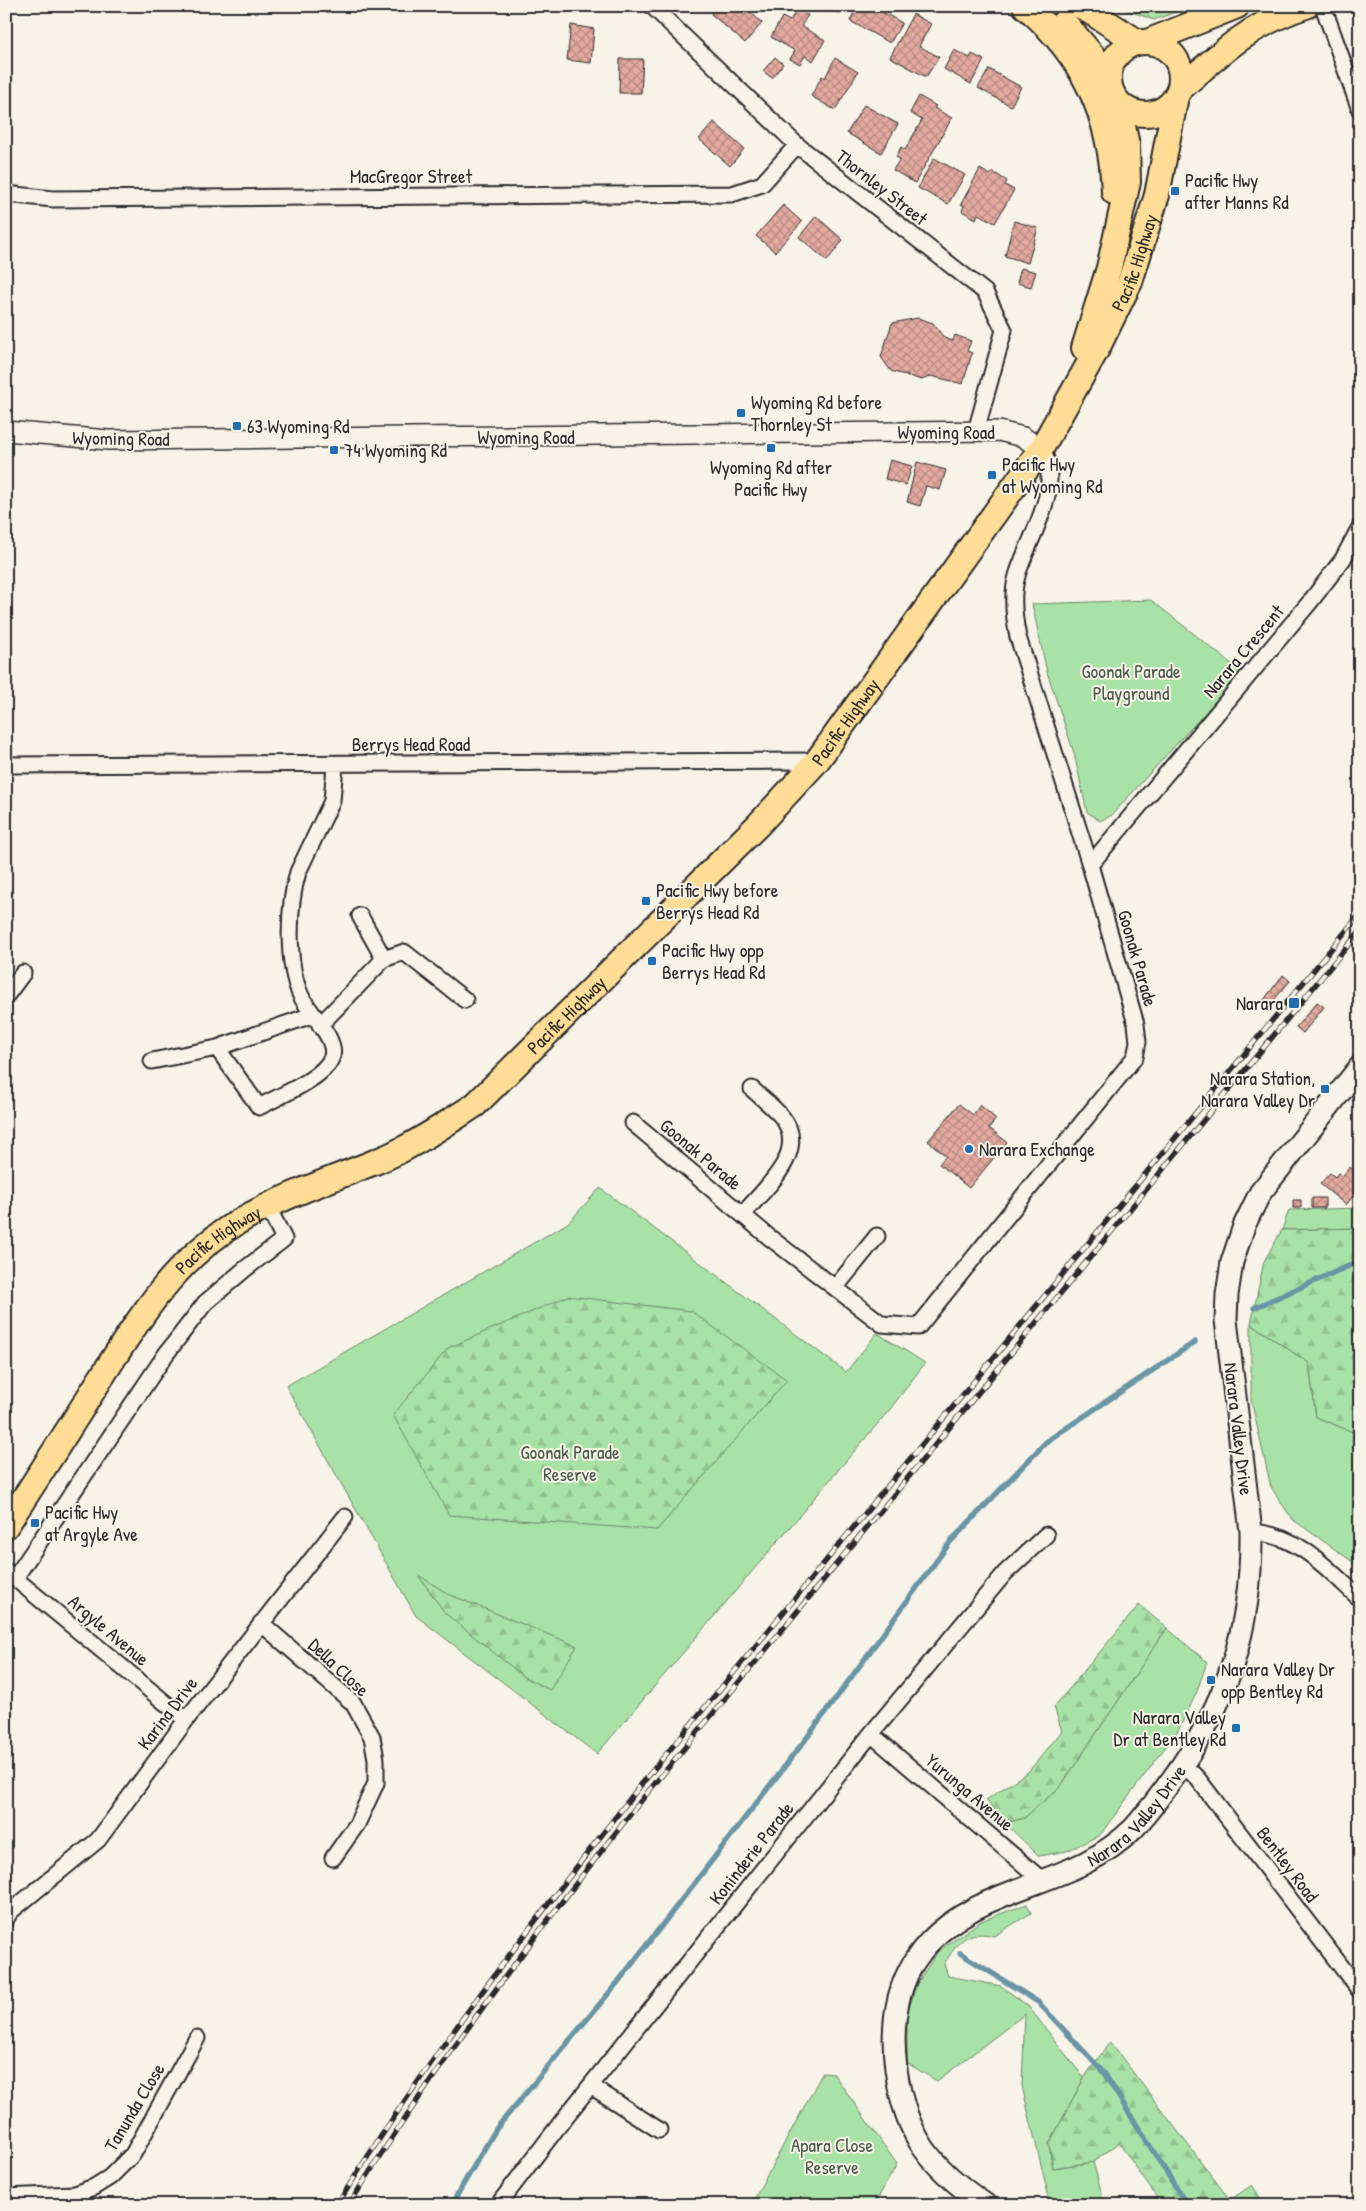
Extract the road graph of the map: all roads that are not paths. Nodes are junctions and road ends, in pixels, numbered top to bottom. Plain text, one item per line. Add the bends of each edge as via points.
1 (652, 6) edge
2 (1025, 6) edge
3 (1046, 6) edge
4 (1081, 6) edge
5 (1237, 6) edge
6 (1306, 6) edge
7 (1323, 6) edge
8 (1143, 42) junction
9 (1111, 88) junction
10 (1178, 93) junction
11 (1360, 110) edge
12 (797, 145) junction
13 (6, 194) edge
14 (1113, 251) junction
15 (1059, 416) junction
16 (6, 431) edge
17 (976, 431) junction
18 (1041, 449) junction
19 (1360, 527) edge
20 (817, 761) junction
21 (6, 765) edge
22 (335, 765) junction
23 (1090, 864) junction
24 (360, 916) dead end
25 (384, 959) junction
26 (23, 972) dead end
27 (6, 996) edge
28 (464, 1000) dead end
29 (316, 1020) junction
30 (218, 1048) junction
31 (152, 1061) dead end
32 (1360, 1067) edge
33 (752, 1089) dead end
34 (633, 1124) dead end
35 (267, 1206) junction
36 (743, 1214) junction
37 (877, 1236) dead end
38 (835, 1288) junction
39 (344, 1517) dead end
40 (6, 1526) edge
41 (1251, 1532) junction
42 (1046, 1535) dead end
43 (11, 1575) edge
44 (1360, 1599) edge
45 (260, 1623) junction
46 (186, 1720) junction
47 (871, 1734) junction
48 (1183, 1764) junction
49 (333, 1858) dead end
50 (1043, 1881) junction
51 (6, 1919) edge
52 (1360, 1991) edge
53 (197, 2038) dead end
54 (591, 2086) junction
55 (659, 2130) dead end
56 (6, 2197) edge
57 (498, 2205) edge
58 (986, 2205) edge

1 - 12 street, Thornley Street
2 - 14 main road via 1053,32 1077,64 1104,121 1114,181
3 - 9 main road, Pacific Highway via 1094,57
4 - 8 main road
5 - 8 main road
6 - 10 main road via 1244,35
7 - 11 street
8 - 9 main road via 1122,50 1116,56 1111,64
8 - 10 main road via 1163,46 1175,58 1181,74
9 - 10 main road via 1117,102 1131,111 1148,114 1164,108
9 - 14 main road, Pacific Highway via 1121,117 1129,159 1125,199
10 - 15 main road, Pacific Highway via 1157,195 1130,282
12 - 13 street, MacGregor Street via 762,184 732,194 52,199
12 - 17 street, Thornley Street via 985,292 1004,330
14 - 15 main road, Pacific Highway via 1087,341
15 - 18 main road, Pacific Highway
16 - 17 street, Wyoming Road via 108,440
17 - 18 street, Wyoming Road via 1015,434
18 - 20 main road, Pacific Highway
18 - 23 street, Goonak Parade via 1048,464 1050,485 1017,576 1015,620
19 - 23 street, Narara Crescent via 1343,559 1310,602
20 - 22 street, Berrys Head Road
20 - 35 main road, Pacific Highway via 758,825 475,1104 434,1132 388,1156
21 - 22 street, Berrys Head Road
22 - 29 street via 332,801 298,872 292,900 293,968 301,996
23 - 38 street, Goonak Parade via 1136,1024 1138,1042 1135,1057 918,1327 882,1324
24 - 25 street
25 - 28 street via 404,952
25 - 29 street
26 - 27 street
29 - 30 street
29 - 30 street via 332,1041 334,1053 327,1066 314,1077 259,1107
30 - 31 street
32 - 41 main road, Narara Valley Drive via 1260,1193 1232,1262 1227,1295 1227,1336
33 - 36 street, Goonak Parade via 781,1117 787,1126 791,1146 785,1164
34 - 36 street, Goonak Parade
35 - 40 main road, Pacific Highway via 237,1222 194,1254 149,1303
35 - 43 street via 284,1239 205,1303
36 - 38 street, Goonak Parade
37 - 38 street
39 - 45 street, Karina Drive
41 - 44 street via 1284,1539 1315,1556
41 - 48 main road, Narara Valley Drive via 1249,1595 1237,1654 1214,1709
42 - 47 street, Koninderie Parade via 1005,1573
43 - 46 street, Argyle Avenue
45 - 46 street, Karina Drive
45 - 49 street, Della Close via 353,1703 372,1737 376,1784 357,1824
46 - 51 street, Karina Drive via 98,1840 10,1912
47 - 50 street, Yurunga Avenue
47 - 54 street, Koninderie Parade
48 - 50 main road, Narara Valley Drive via 1139,1822 1113,1846 1072,1870
48 - 52 street, Bentley Road via 1198,1779
50 - 58 main road, Narara Valley Drive via 973,1908 938,1933 906,1974 896,2006 894,2052 901,2101 908,2121 935,2164
53 - 56 street, Tanunda Close via 133,2154 110,2177 74,2194
54 - 55 street
54 - 57 street, Koninderie Parade

